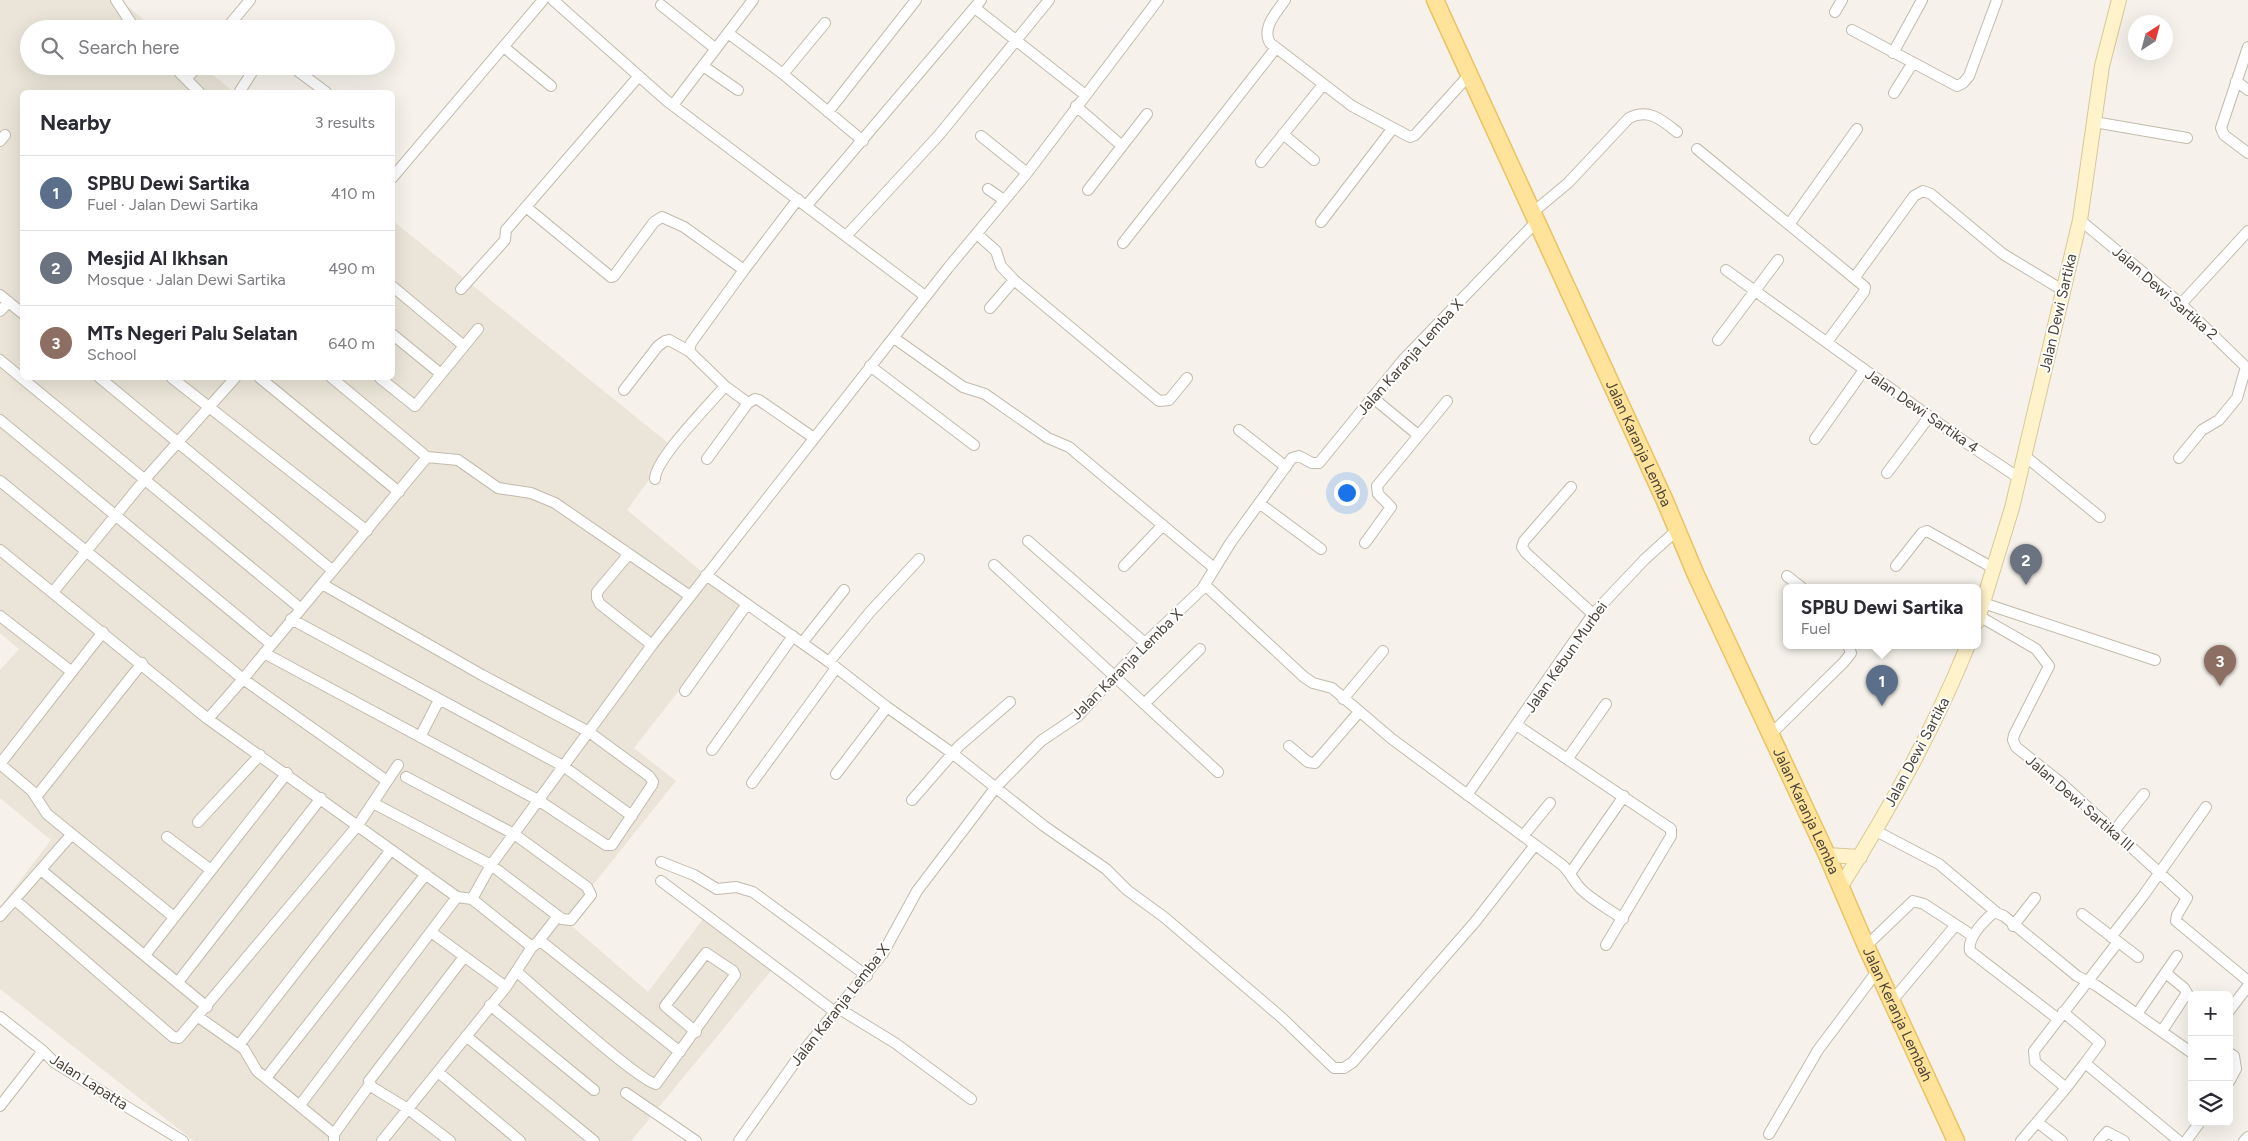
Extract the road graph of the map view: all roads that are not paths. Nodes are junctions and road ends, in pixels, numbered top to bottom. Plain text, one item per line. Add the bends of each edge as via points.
1 (116, 0) edge
2 (250, 0) edge
3 (542, 0) edge
4 (554, 0) edge
5 (754, 0) edge
6 (916, 0) edge
7 (1049, 0) edge
8 (1158, 0) edge
9 (1285, 0) edge
10 (1435, 0) edge
11 (1842, 0) edge
12 (1922, 0) edge
13 (1997, 0) edge
14 (2118, 0) edge
15 (978, 4) edge
16 (662, 5) dead end
17 (1834, 12) dead end
18 (128, 20) edge
19 (233, 20) edge
20 (825, 23) dead end
21 (1852, 30) dead end
22 (728, 33) junction
23 (1015, 41) junction
24 (2248, 47) edge
25 (504, 48) junction
26 (1276, 48) junction
27 (716, 49) junction
28 (1893, 53) junction
29 (1912, 64) junction
30 (703, 66) junction
31 (783, 74) junction
32 (1469, 74) junction
33 (182, 75) edge
34 (191, 75) edge
35 (247, 75) edge
36 (303, 75) edge
37 (638, 77) junction
38 (186, 79) junction
39 (2236, 81) junction
40 (551, 86) dead end
41 (1322, 86) junction
42 (197, 90) edge
43 (240, 90) edge
44 (323, 90) edge
45 (738, 90) dead end
46 (2248, 90) edge
47 (1084, 94) junction
48 (1894, 94) dead end
49 (673, 105) junction
50 (1076, 106) junction
51 (828, 112) junction
52 (1147, 114) dead end
53 (2094, 122) junction
54 (1393, 128) junction
55 (1857, 130) dead end
56 (1677, 132) dead end
57 (1284, 134) junction
58 (981, 136) dead end
59 (2187, 138) dead end
60 (864, 141) junction
61 (1122, 146) junction
62 (1697, 149) dead end
63 (2248, 153) edge
64 (1314, 160) dead end
65 (1261, 162) dead end
66 (1027, 173) junction
67 (395, 174) edge
68 (988, 189) dead end
69 (1088, 190) dead end
70 (798, 199) junction
71 (1004, 200) junction
72 (807, 205) junction
73 (526, 207) junction
74 (1534, 218) junction
75 (2080, 220) junction
76 (1321, 222) dead end
77 (1790, 223) junction
78 (2248, 231) edge
79 (977, 234) junction
80 (847, 235) junction
81 (1123, 243) dead end
82 (1778, 260) dead end
83 (744, 270) junction
84 (1726, 270) dead end
85 (1855, 277) junction
86 (1014, 280) junction
87 (395, 288) edge
88 (461, 289) dead end
89 (1755, 290) junction
90 (2064, 291) junction
91 (0, 295) edge
92 (925, 296) junction
93 (9, 302) junction
94 (2181, 304) junction
95 (990, 308) dead end
96 (0, 311) edge
97 (20, 311) edge
98 (478, 329) dead end
99 (395, 336) edge
100 (894, 338) junction
101 (1718, 340) dead end
102 (1827, 342) junction
103 (464, 346) junction
104 (689, 351) junction
105 (0, 360) edge
106 (870, 366) junction
107 (2247, 368) edge
108 (1864, 370) junction
109 (441, 374) junction
110 (20, 376) edge
111 (1187, 378) dead end
112 (25, 380) edge
113 (102, 380) edge
114 (175, 380) edge
115 (233, 380) edge
116 (262, 380) edge
117 (334, 380) edge
118 (382, 380) edge
119 (725, 386) junction
120 (624, 390) dead end
121 (1372, 397) junction
122 (1447, 401) dead end
123 (748, 403) junction
124 (208, 405) junction
125 (1930, 417) junction
126 (0, 420) edge
127 (1239, 430) dead end
128 (1418, 435) junction
129 (814, 438) junction
130 (1815, 439) dead end
131 (178, 442) junction
132 (974, 445) dead end
133 (2025, 456) junction
134 (427, 457) junction
135 (2178, 458) dead end
136 (707, 459) dead end
137 (1286, 466) junction
138 (1887, 473) dead end
139 (146, 478) junction
140 (2018, 478) junction
141 (655, 479) dead end
142 (0, 481) edge
143 (1571, 488) dead end
144 (399, 492) junction
145 (1259, 503) junction
146 (116, 515) junction
147 (2100, 517) dead end
148 (1163, 524) junction
149 (368, 531) junction
150 (1676, 531) junction
151 (1028, 541) dead end
152 (1365, 543) dead end
153 (1321, 549) dead end
154 (0, 550) edge
155 (86, 552) junction
156 (628, 555) junction
157 (919, 559) dead end
158 (994, 565) dead end
159 (1124, 566) dead end
160 (1896, 566) dead end
161 (1214, 568) junction
162 (1995, 569) junction
163 (332, 570) junction
164 (706, 575) junction
165 (1787, 576) dead end
166 (322, 584) junction
167 (1797, 584) edge
168 (1205, 585) junction
169 (844, 590) dead end
170 (53, 592) junction
171 (690, 596) junction
172 (747, 604) junction
173 (300, 608) junction
174 (1981, 611) edge
175 (1594, 614) junction
176 (1981, 614) edge
177 (1981, 615) edge
178 (0, 616) edge
179 (291, 619) junction
180 (103, 632) junction
181 (793, 636) junction
182 (802, 642) junction
183 (1145, 643) junction
184 (271, 644) junction
185 (652, 644) junction
186 (1200, 648) dead end
187 (1851, 649) edge
188 (1966, 649) edge
189 (1383, 651) dead end
190 (264, 653) junction
191 (2155, 660) dead end
192 (142, 664) junction
193 (833, 665) junction
194 (72, 672) junction
195 (1114, 676) junction
196 (244, 679) junction
197 (685, 691) dead end
198 (1343, 698) junction
199 (439, 700) junction
200 (1010, 702) dead end
201 (1144, 704) junction
202 (1606, 704) dead end
203 (887, 707) junction
204 (1358, 712) junction
205 (208, 718) junction
206 (1518, 726) junction
207 (589, 732) junction
208 (1770, 735) junction
209 (420, 737) junction
210 (1289, 746) dead end
211 (712, 750) dead end
212 (952, 753) junction
213 (260, 755) junction
214 (1568, 758) junction
215 (398, 765) dead end
216 (563, 766) junction
217 (1218, 772) dead end
218 (287, 774) junction
219 (836, 774) dead end
220 (406, 777) dead end
221 (387, 781) junction
222 (752, 783) dead end
223 (996, 787) junction
224 (2144, 794) dead end
225 (1467, 795) junction
226 (1624, 796) junction
227 (36, 797) junction
228 (321, 798) junction
229 (538, 800) junction
230 (912, 800) dead end
231 (373, 803) junction
232 (1550, 803) dead end
233 (2206, 807) dead end
234 (632, 816) junction
235 (198, 822) dead end
236 (358, 825) junction
237 (1876, 831) junction
238 (2114, 831) junction
239 (72, 834) junction
240 (514, 834) junction
241 (1523, 836) junction
242 (167, 837) dead end
243 (1535, 844) junction
244 (391, 850) junction
245 (1827, 855) junction
246 (1860, 857) junction
247 (661, 862) dead end
248 (490, 865) junction
249 (41, 870) junction
250 (210, 870) junction
251 (1571, 872) junction
252 (2159, 873) junction
253 (426, 874) junction
254 (661, 881) dead end
255 (1841, 886) junction
256 (458, 897) junction
257 (2035, 898) dead end
258 (472, 899) junction
259 (15, 900) junction
260 (1996, 912) junction
261 (2082, 914) dead end
262 (0, 916) edge
263 (558, 916) junction
264 (174, 917) junction
265 (1623, 919) junction
266 (1955, 926) junction
267 (2013, 926) junction
268 (432, 932) junction
269 (1973, 936) junction
270 (2114, 940) junction
271 (534, 945) junction
272 (1606, 945) dead end
273 (1866, 946) junction
274 (145, 954) junction
275 (464, 956) junction
276 (2138, 956) dead end
277 (2177, 956) dead end
278 (1878, 970) junction
279 (517, 972) junction
280 (2166, 974) junction
281 (867, 976) junction
282 (2248, 981) edge
283 (178, 982) junction
284 (2088, 982) junction
285 (2248, 986) edge
286 (506, 987) junction
287 (1892, 1001) junction
288 (490, 1005) junction
289 (2233, 1006) edge
290 (207, 1007) junction
291 (836, 1010) junction
292 (2137, 1014) junction
293 (197, 1016) junction
294 (2060, 1016) junction
295 (0, 1017) edge
296 (2162, 1031) junction
297 (696, 1032) junction
298 (466, 1036) junction
299 (239, 1045) junction
300 (2188, 1050) edge
301 (43, 1051) junction
302 (680, 1052) junction
303 (2233, 1055) edge
304 (2085, 1063) junction
305 (438, 1072) junction
306 (2233, 1073) edge
307 (266, 1078) junction
308 (370, 1084) junction
309 (2066, 1088) junction
310 (594, 1090) dead end
311 (626, 1093) dead end
312 (971, 1099) dead end
313 (300, 1105) junction
314 (0, 1106) edge
315 (408, 1109) junction
316 (2037, 1122) junction
317 (2197, 1126) edge
318 (1769, 1134) dead end
319 (2248, 1136) edge
320 (334, 1138) edge
321 (183, 1141) edge
322 (384, 1141) edge
323 (450, 1141) edge
324 (520, 1141) edge
325 (594, 1141) edge
326 (696, 1141) edge
327 (739, 1141) edge
328 (1956, 1141) edge
329 (2021, 1141) edge
330 (2062, 1141) edge
331 (2099, 1141) edge
332 (2124, 1141) edge
333 (2179, 1141) edge
334 (2186, 1141) edge
335 (2244, 1141) edge

1 - 18 street
2 - 19 street
3 - 25 street
4 - 37 street
5 - 22 street
6 - 51 street
7 - 23 street
8 - 47 street
9 - 26 street via 1268,27 1268,41
10 - 32 main road, Jalan Karanja Lemba
11 - 17 street
12 - 28 street
13 - 29 street via 1970,76 1963,83 1954,86
14 - 53 main road, Jalan Dewi Sartika via 2103,57
15 - 23 street
15 - 60 street
16 - 27 street
20 - 31 street
21 - 28 street
22 - 27 street
22 - 31 street
23 - 47 street
23 - 80 street via 939,135
24 - 39 street
25 - 40 street
25 - 67 street
26 - 41 street
26 - 81 street
27 - 30 street
28 - 29 street
29 - 48 street
30 - 45 street
30 - 49 street
31 - 51 street
32 - 54 street via 1414,136
32 - 74 main road, Jalan Karanja Lemba
33 - 38 street
34 - 38 street
35 - 43 street
36 - 44 street
37 - 49 street
37 - 73 street
38 - 42 street
39 - 46 street
39 - 63 street via 2221,128 2224,135
41 - 54 street
41 - 57 street
47 - 50 street
49 - 70 street
50 - 61 street
50 - 66 street
51 - 60 street
52 - 61 street
53 - 59 street
53 - 75 main road, Jalan Dewi Sartika
54 - 76 street
55 - 77 street
56 - 74 street, Jalan Karanja Lemba X via 1653,115 1633,116
57 - 64 street
57 - 65 street
58 - 66 street
60 - 72 street
61 - 69 street
62 - 77 street
66 - 71 street
68 - 71 street
70 - 72 street
70 - 83 street
71 - 79 street
72 - 80 street
73 - 83 street via 611,277 654,222 662,217 684,227
73 - 88 street via 506,230 505,240
74 - 121 street, Jalan Karanja Lemba X via 1402,360
74 - 150 main road, Jalan Karanja Lemba via 1662,493
75 - 90 main road, Jalan Dewi Sartika
75 - 94 street, Jalan Dewi Sartika 2
77 - 85 street
78 - 94 street
79 - 86 street via 994,248 1001,266
79 - 92 street
80 - 92 street
82 - 89 street
83 - 104 street via 691,343
84 - 89 street, Jalan Dewi Sartika 4
85 - 90 street via 1914,196 1923,191 1931,194 2003,254
85 - 102 street via 1865,290
86 - 95 street
86 - 111 street via 1159,402 1169,400
87 - 103 street
89 - 101 street
89 - 102 street, Jalan Dewi Sartika 4
90 - 133 main road, Jalan Dewi Sartika
91 - 93 street
92 - 100 street
93 - 96 street
93 - 97 street
94 - 107 street, Jalan Dewi Sartika 2
98 - 103 street
99 - 109 street
100 - 106 street
100 - 148 street via 963,387 986,394 1048,438 1069,447
102 - 108 street, Jalan Dewi Sartika 4
103 - 109 street
104 - 119 street
104 - 120 street via 677,343 665,341
105 - 110 street
106 - 129 street
106 - 132 street
107 - 135 street via 2237,398 2219,420 2202,430
108 - 125 street, Jalan Dewi Sartika 4
108 - 130 street
109 - 118 street via 415,406
112 - 139 street
113 - 131 street
114 - 124 street
115 - 124 street
116 - 144 street
117 - 134 street
119 - 123 street
119 - 141 street via 664,459
121 - 128 street
121 - 137 street, Jalan Karanja Lemba X via 1319,463 1312,464 1296,456
122 - 128 street
123 - 129 street via 759,400
123 - 136 street
124 - 131 street
124 - 149 street
125 - 138 street
125 - 140 street, Jalan Dewi Sartika 4
126 - 146 street
127 - 137 street
128 - 152 street via 1378,486 1378,494 1391,507
129 - 164 street
131 - 139 street
131 - 163 street
133 - 140 main road, Jalan Dewi Sartika
133 - 147 street
134 - 144 street
134 - 156 street via 458,460 498,488 531,493 555,503
137 - 145 street, Jalan Karanja Lemba X
139 - 146 street
139 - 173 street
140 - 162 main road, Jalan Dewi Sartika
142 - 155 street
143 - 175 street via 1522,547
144 - 149 street
145 - 153 street
145 - 161 street, Jalan Karanja Lemba X
146 - 155 street
146 - 184 street
148 - 159 street
148 - 161 street
149 - 163 street
150 - 175 street, Jalan Kebun Murbei
150 - 208 main road, Jalan Karanja Lemba
151 - 183 street
154 - 170 street
155 - 170 street
155 - 196 street
156 - 171 street
156 - 185 street via 597,592 597,598 600,604
157 - 193 street via 870,612
158 - 195 street
160 - 162 street via 1927,531
161 - 168 street, Jalan Karanja Lemba X
162 - 174 main road, Jalan Dewi Sartika
163 - 166 street
164 - 171 street
164 - 172 street
165 - 167 street
166 - 173 street
166 - 207 street
168 - 183 street, Jalan Karanja Lemba X
168 - 198 street via 1304,677 1332,688
169 - 182 street
170 - 180 street
171 - 185 street
172 - 181 street
172 - 197 street
173 - 179 street
175 - 206 street, Jalan Kebun Murbei
176 - 191 street
177 - 238 street, Jalan Dewi Sartika III via 2036,649 2049,666 2014,735 2014,744
178 - 194 street
179 - 184 street
179 - 199 street
180 - 192 street
180 - 194 street
181 - 182 street
181 - 211 street
182 - 193 street
183 - 195 street, Jalan Karanja Lemba X
184 - 190 street
185 - 207 street
186 - 201 street
187 - 208 street via 1849,657
188 - 237 main road, Jalan Dewi Sartika via 1941,708
189 - 198 street
190 - 196 street
190 - 209 street
192 - 205 street
192 - 227 street
193 - 203 street
193 - 222 street
194 - 227 street via 0,764
195 - 201 street
195 - 223 street, Jalan Karanja Lemba X via 1078,716 1041,741
196 - 205 street
196 - 221 street
198 - 204 street
199 - 209 street
199 - 216 street
200 - 212 street
201 - 217 street
202 - 214 street
203 - 212 street
203 - 219 street
204 - 210 street via 1315,763 1308,762
204 - 225 street
205 - 213 street
206 - 214 street
206 - 225 street, Jalan Kebun Murbei
207 - 216 street
207 - 234 street via 652,780
208 - 245 main road, Jalan Karanja Lemba
209 - 229 street
212 - 223 street
212 - 230 street
213 - 218 street
213 - 235 street
214 - 226 street
215 - 221 street
216 - 229 street
216 - 234 street
218 - 228 street
218 - 250 street
220 - 240 street
221 - 231 street
223 - 243 street via 1164,917 1281,1017 1324,1060 1339,1069 1353,1062 1372,1037 1396,1014 1475,922
223 - 281 street, Jalan Karanja Lemba X via 917,891 894,936
224 - 238 street
225 - 241 street
226 - 251 street
226 - 265 street via 1669,827 1672,834
227 - 239 street via 46,814
228 - 236 street
228 - 283 street
229 - 234 street via 608,846
229 - 240 street
231 - 236 street
231 - 248 street
232 - 241 street
233 - 252 street
236 - 244 street
236 - 290 street
237 - 246 main road, Jalan Dewi Sartika
237 - 260 street via 1939,864
238 - 252 street, Jalan Dewi Sartika III
239 - 249 street
239 - 264 street
240 - 248 street
240 - 263 street via 590,890 592,895 571,920
241 - 243 street
242 - 250 street
243 - 251 street
244 - 253 street
244 - 299 street
245 - 246 main road
245 - 255 main road, Jalan Karanja Lemba
246 - 255 main road, Jalan Dewi Sartika
247 - 281 street via 694,875 717,889 736,887 753,892
248 - 258 street
248 - 263 street
249 - 259 street
249 - 274 street
250 - 264 street
251 - 265 street via 1584,892
252 - 270 street
252 - 282 street, Jalan Dewi Sartika III via 2187,898 2176,921
253 - 256 street
253 - 307 street
254 - 291 street
255 - 273 main road, Jalan Keranja Lembah
256 - 258 street
256 - 268 street
257 - 267 street
258 - 271 street
259 - 262 street
259 - 293 street via 173,1037 180,1037
260 - 267 street
260 - 269 street
261 - 270 street
263 - 271 street
264 - 274 street
265 - 272 street
266 - 269 street
266 - 273 street via 1924,904 1913,901
266 - 287 street
267 - 284 street
268 - 275 street
268 - 313 street
269 - 294 street via 1969,946 1972,953
270 - 276 street
270 - 284 street
271 - 279 street
271 - 302 street via 543,943
273 - 278 main road, Jalan Keranja Lembah
274 - 283 street
275 - 286 street
275 - 308 street via 370,1079
277 - 280 street
278 - 287 main road, Jalan Keranja Lembah
278 - 318 street via 1818,1050
279 - 286 street
279 - 302 street via 652,1084 657,1083
280 - 292 street
280 - 296 street via 2187,993
281 - 291 street, Jalan Karanja Lemba X
283 - 290 street
284 - 292 street
284 - 294 street
285 - 289 street
286 - 288 street
287 - 328 main road, Jalan Keranja Lembah
288 - 298 street
288 - 310 street
290 - 293 street
291 - 312 street via 895,1043
291 - 327 street, Jalan Karanja Lemba X
292 - 296 street
293 - 299 street
294 - 304 street via 2100,1043
294 - 309 street via 2034,1051 2033,1059
295 - 301 street, Jalan Lapatta
296 - 300 street
297 - 297 street via 664,1006 706,953 735,975
297 - 302 street
298 - 305 street
298 - 325 street
299 - 307 street
301 - 314 street
301 - 321 street, Jalan Lapatta via 68,1072
303 - 306 street via 2236,1066
304 - 309 street
304 - 333 street
305 - 315 street
305 - 324 street
307 - 313 street
308 - 315 street
308 - 320 street
309 - 316 street
311 - 326 street
313 - 320 street
315 - 322 street
315 - 323 street
316 - 329 street
316 - 330 street
317 - 334 street
319 - 335 street
331 - 332 street via 2107,1132

